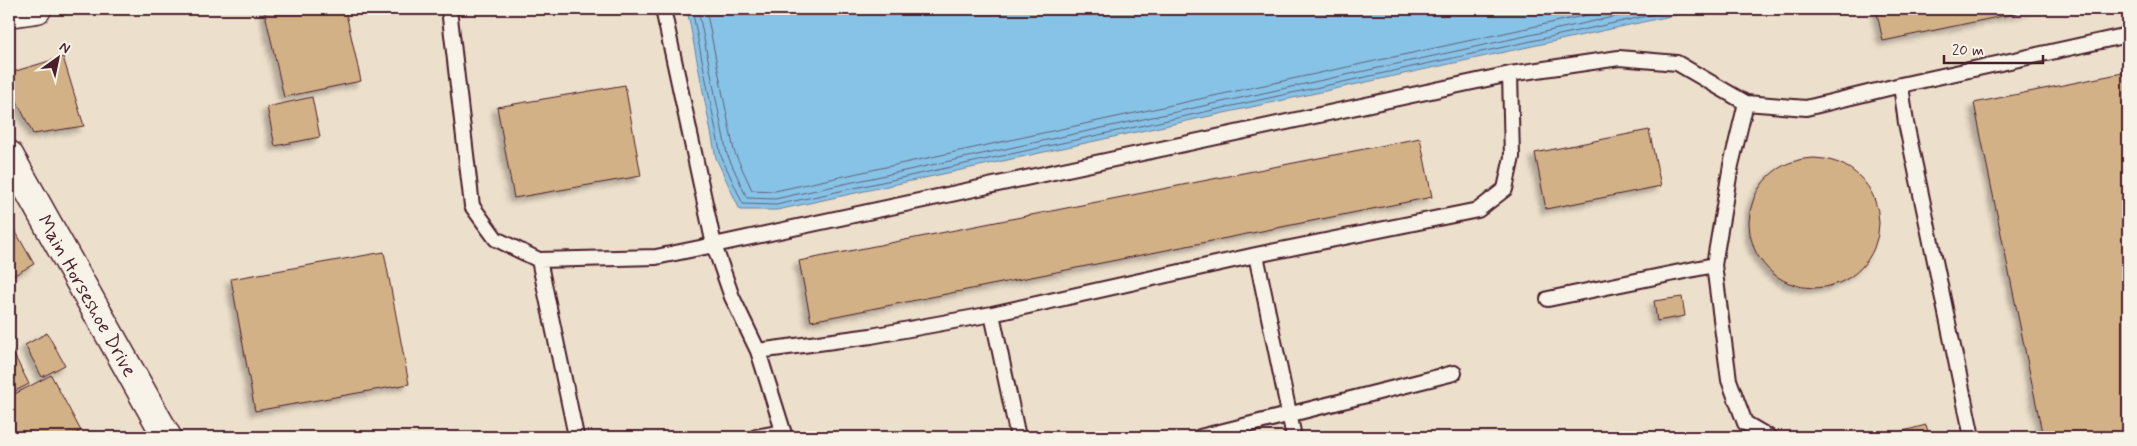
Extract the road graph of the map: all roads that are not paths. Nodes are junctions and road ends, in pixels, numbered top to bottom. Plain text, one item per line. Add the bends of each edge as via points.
1 (37, 9) edge
2 (449, 9) edge
3 (663, 9) edge
4 (9, 13) edge
5 (2128, 35) edge
6 (1510, 74) junction
7 (1901, 85) junction
8 (1746, 103) junction
9 (9, 155) edge
10 (714, 245) junction
11 (1256, 255) junction
12 (539, 260) junction
13 (1714, 265) junction
14 (1548, 299) dead end
15 (992, 314) junction
16 (758, 351) junction
17 (1454, 372) dead end
18 (1288, 416) junction
19 (784, 434) edge
20 (576, 436) dead end
21 (167, 437) edge
22 (756, 437) edge
23 (1018, 437) edge
24 (1200, 437) edge
25 (1294, 437) edge
26 (1769, 437) edge
27 (1972, 437) edge

1 - 4 street
2 - 12 lane via 472,206 496,239
3 - 10 lane
5 - 7 lane
6 - 8 lane via 1618,58 1676,63
6 - 10 lane
6 - 11 lane via 1512,157 1505,189 1478,210
7 - 8 lane via 1806,108
7 - 27 lane via 1906,123
8 - 13 lane via 1731,165
9 - 21 street, Main Horseshoe Drive
10 - 12 lane via 656,257
10 - 16 lane via 732,297
11 - 15 lane
11 - 18 lane
12 - 20 lane
13 - 14 lane
13 - 26 lane via 1729,380 1745,423
15 - 16 lane via 871,336
15 - 23 lane
16 - 19 lane
17 - 18 lane
18 - 24 lane
18 - 25 lane
19 - 22 lane

